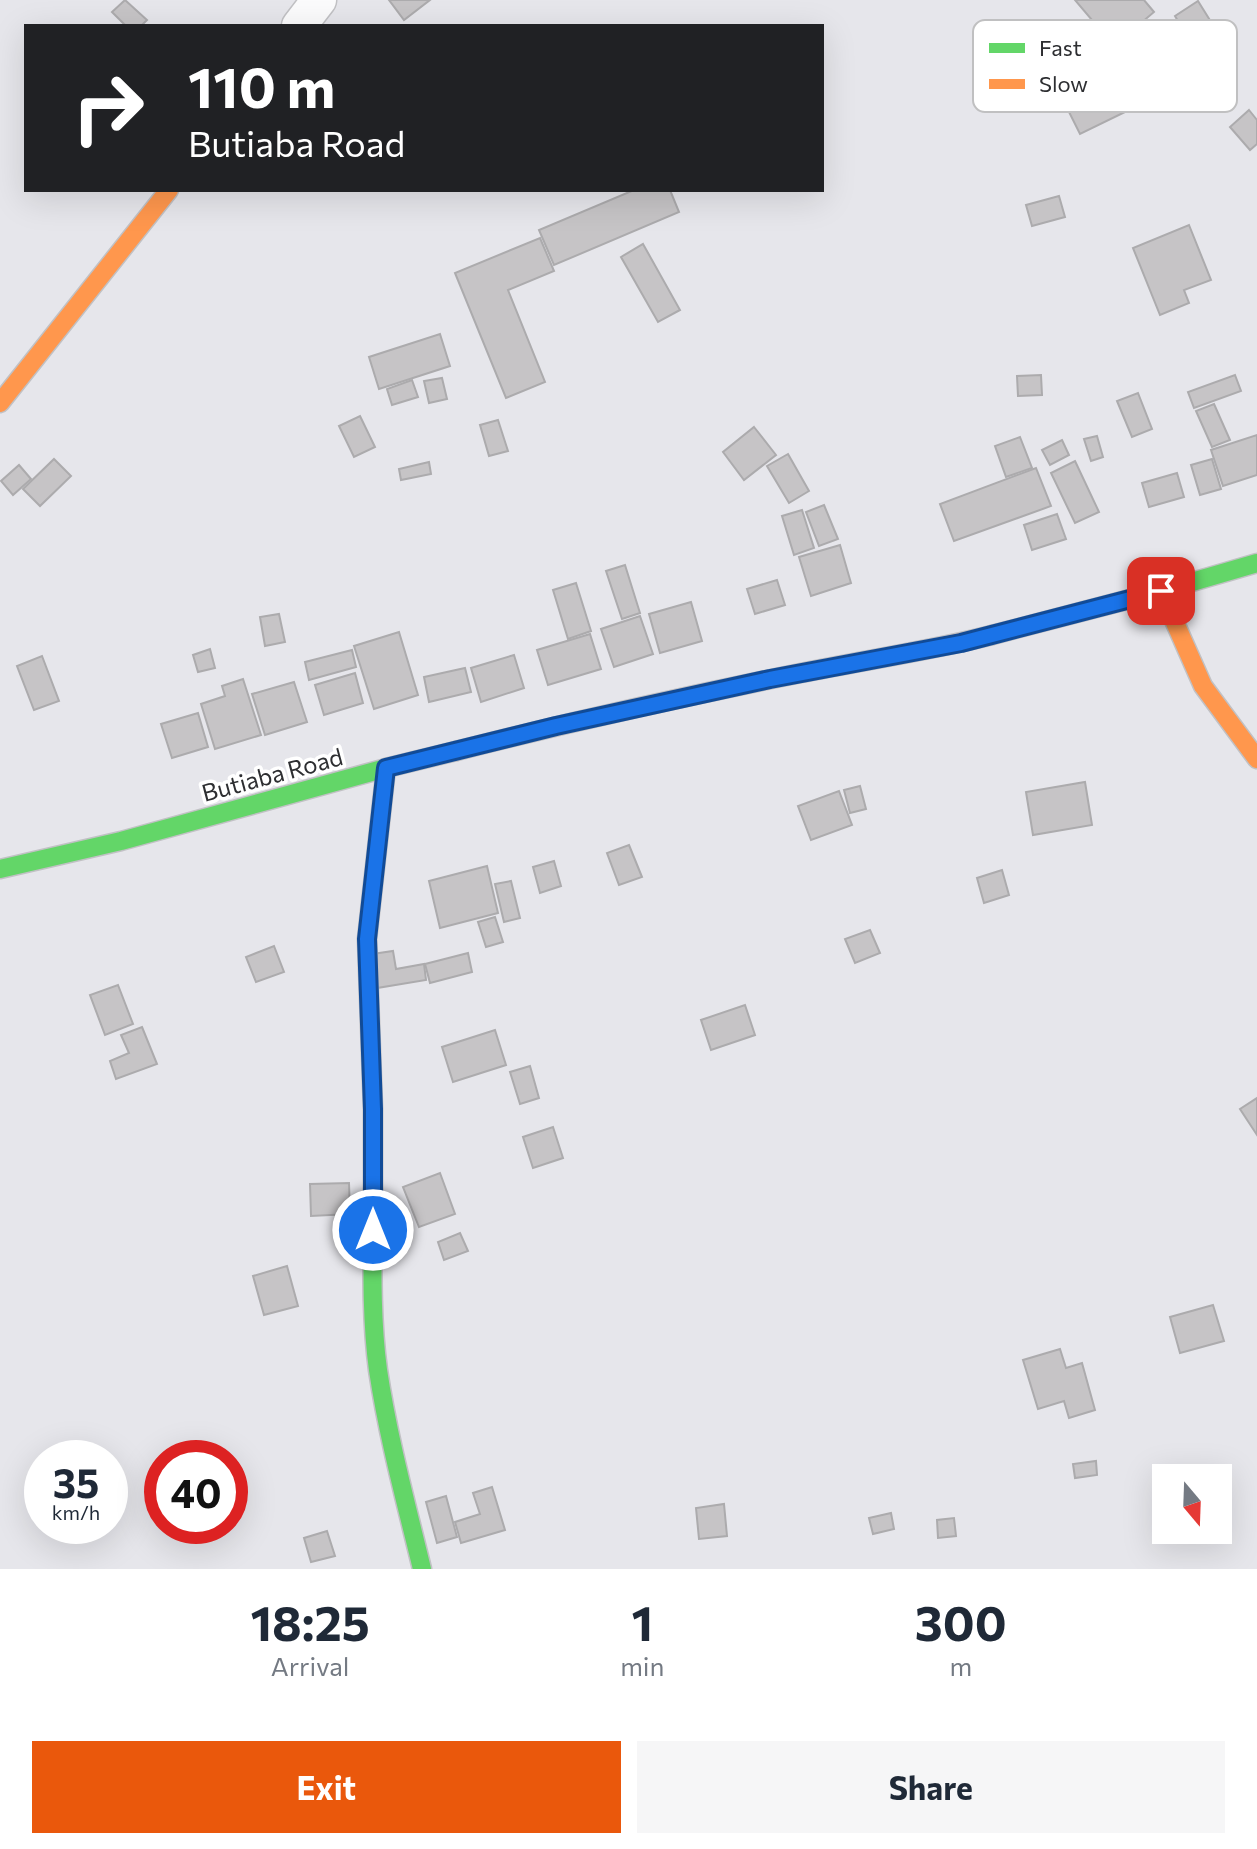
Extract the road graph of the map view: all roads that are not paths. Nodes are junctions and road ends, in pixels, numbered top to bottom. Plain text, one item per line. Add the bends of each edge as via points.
1 (319, 0) edge
2 (301, 24) edge
3 (167, 192) edge
4 (0, 403) edge
5 (1257, 563) edge
6 (1161, 591) junction
7 (1257, 759) edge
8 (386, 768) junction
9 (0, 869) edge
10 (422, 1569) edge

1 - 2 street
3 - 4 main road
5 - 6 main road, Butiaba Road
6 - 7 main road via 1203,686
6 - 8 main road, Butiaba Road via 961,643 770,679
8 - 9 main road, Butiaba Road
8 - 10 main road via 367,939 373,1290 378,1367

